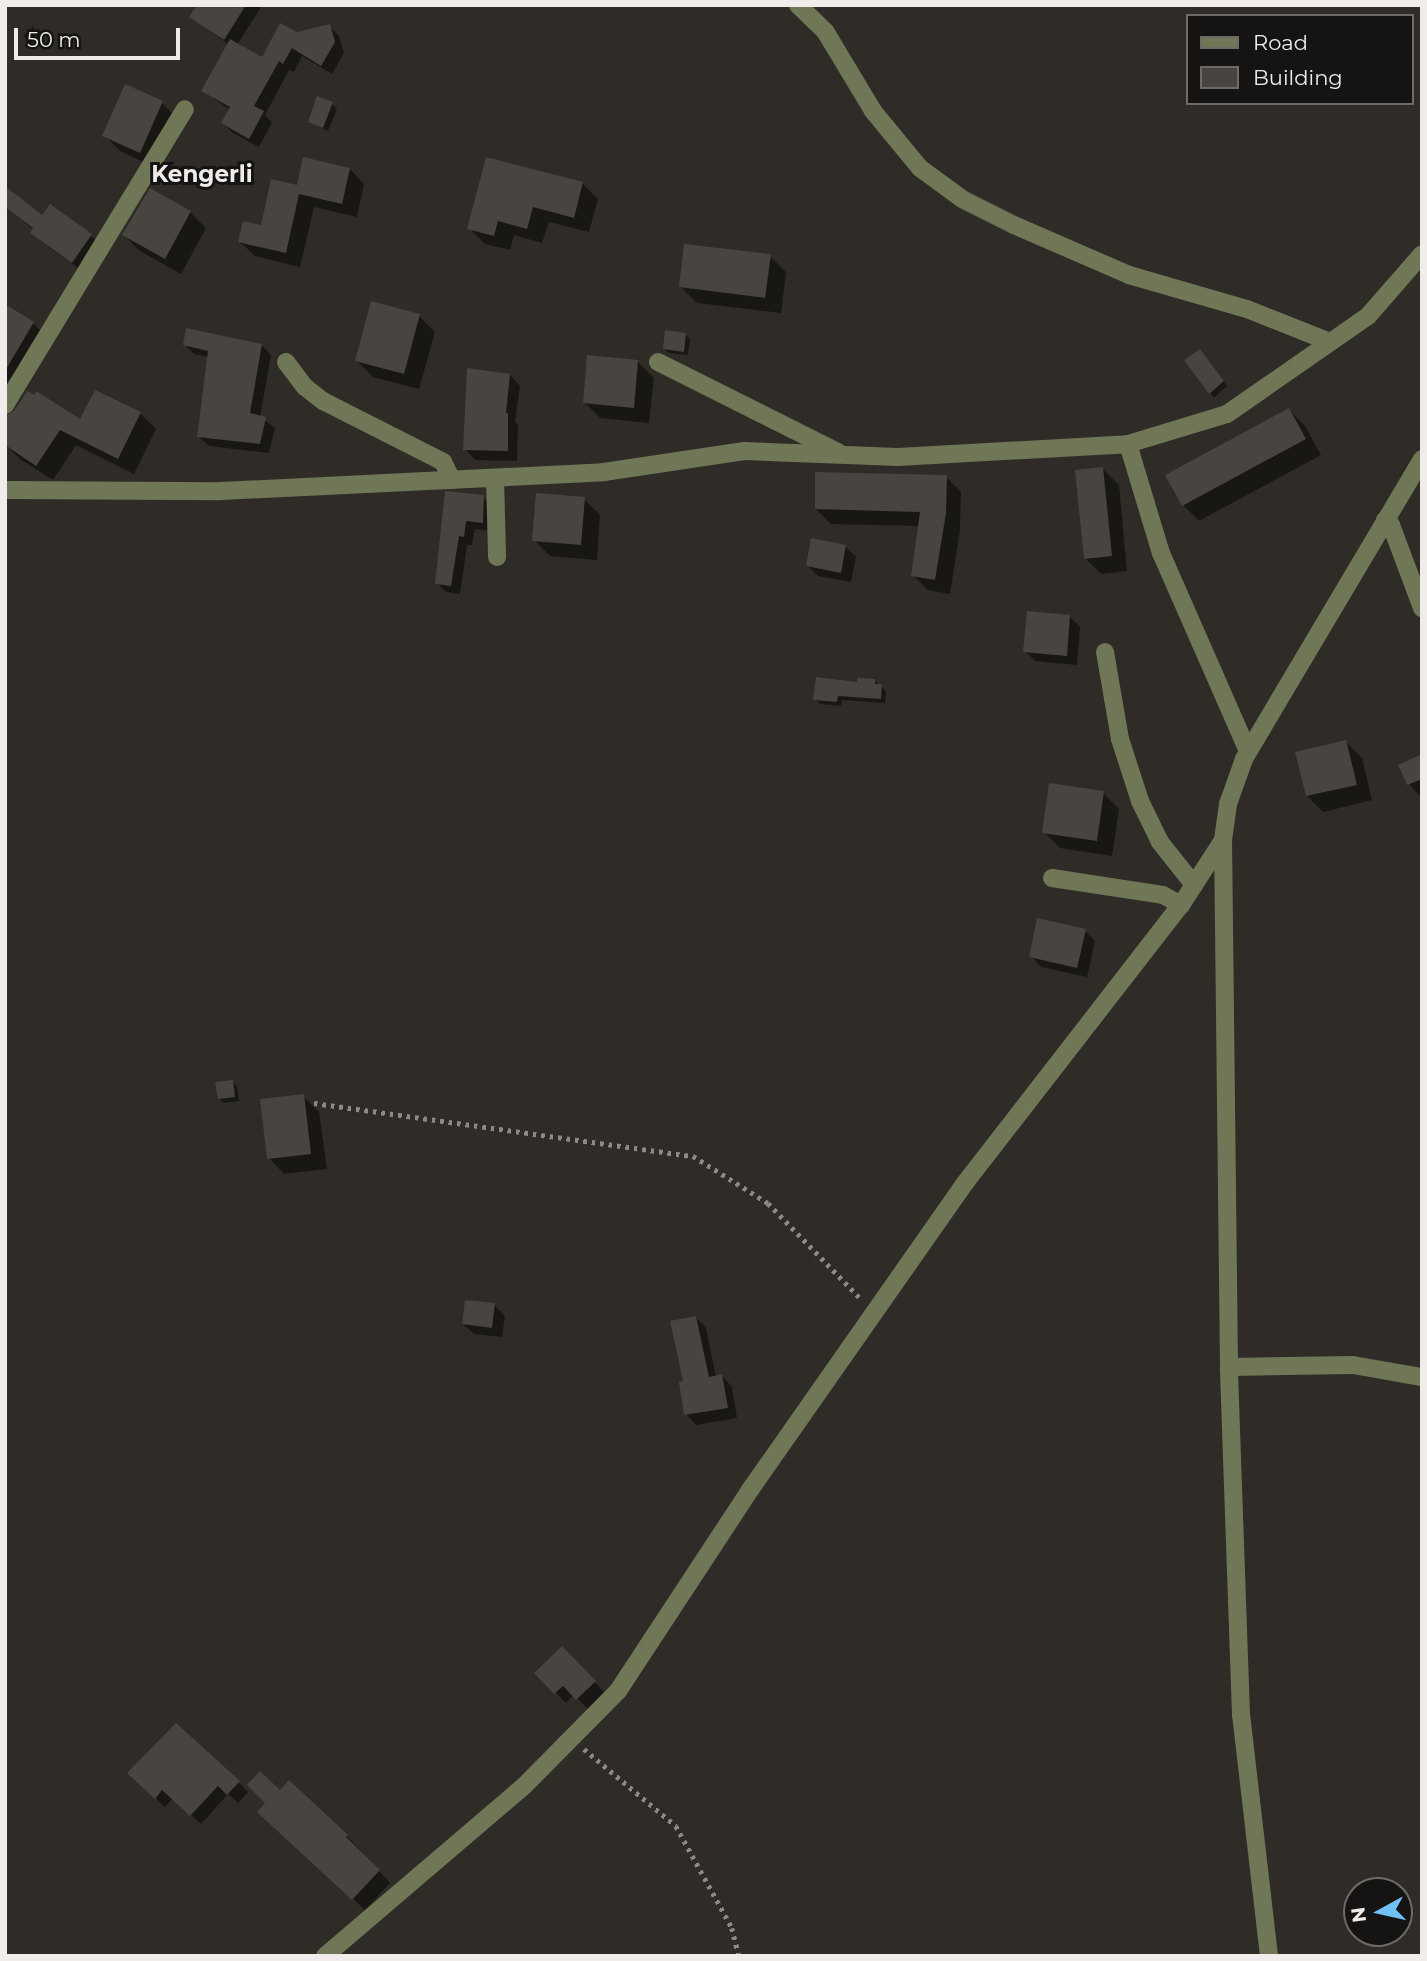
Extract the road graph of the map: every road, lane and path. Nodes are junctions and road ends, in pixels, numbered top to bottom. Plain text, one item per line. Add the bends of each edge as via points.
1 (798, 5) edge
2 (185, 109) dead end
3 (1422, 254) edge
4 (1330, 342) junction
5 (286, 362) dead end
6 (658, 362) dead end
7 (5, 405) edge
8 (1128, 444) junction
9 (844, 455) junction
10 (1419, 469) edge
11 (495, 478) junction
12 (452, 480) junction
13 (5, 490) edge
14 (1385, 520) junction
15 (497, 556) dead end
16 (1422, 608) edge
17 (1105, 652) dead end
18 (1248, 751) junction
19 (1223, 840) junction
20 (1052, 878) dead end
21 (1194, 885) junction
22 (1181, 905) junction
23 (314, 1103) dead end
24 (874, 1313) junction
25 (1229, 1367) junction
26 (1422, 1377) edge
27 (571, 1738) junction
28 (325, 1956) edge
29 (739, 1956) edge
30 (1269, 1956) edge

1 - 4 street via 825,32 873,111 920,168 962,199 1129,275 1247,309
2 - 7 street
3 - 4 street via 1368,316
4 - 8 street via 1227,414
5 - 12 street via 323,401 443,462
6 - 9 street
8 - 9 street via 898,457
8 - 18 street via 1161,553
9 - 11 street via 744,451 604,472
10 - 14 street
11 - 12 street
11 - 15 street
12 - 13 street via 221,491
14 - 16 street via 1391,525
14 - 18 street
17 - 21 street via 1120,739 1140,801 1160,842
18 - 19 street via 1228,804
19 - 21 street
19 - 25 street
20 - 22 street via 1163,895
21 - 22 street
22 - 24 street via 965,1183
23 - 24 path via 693,1156 768,1203
24 - 27 street via 618,1691
25 - 26 street via 1353,1365
25 - 30 street via 1241,1715
27 - 28 street via 525,1785
27 - 29 path via 676,1826 732,1928

